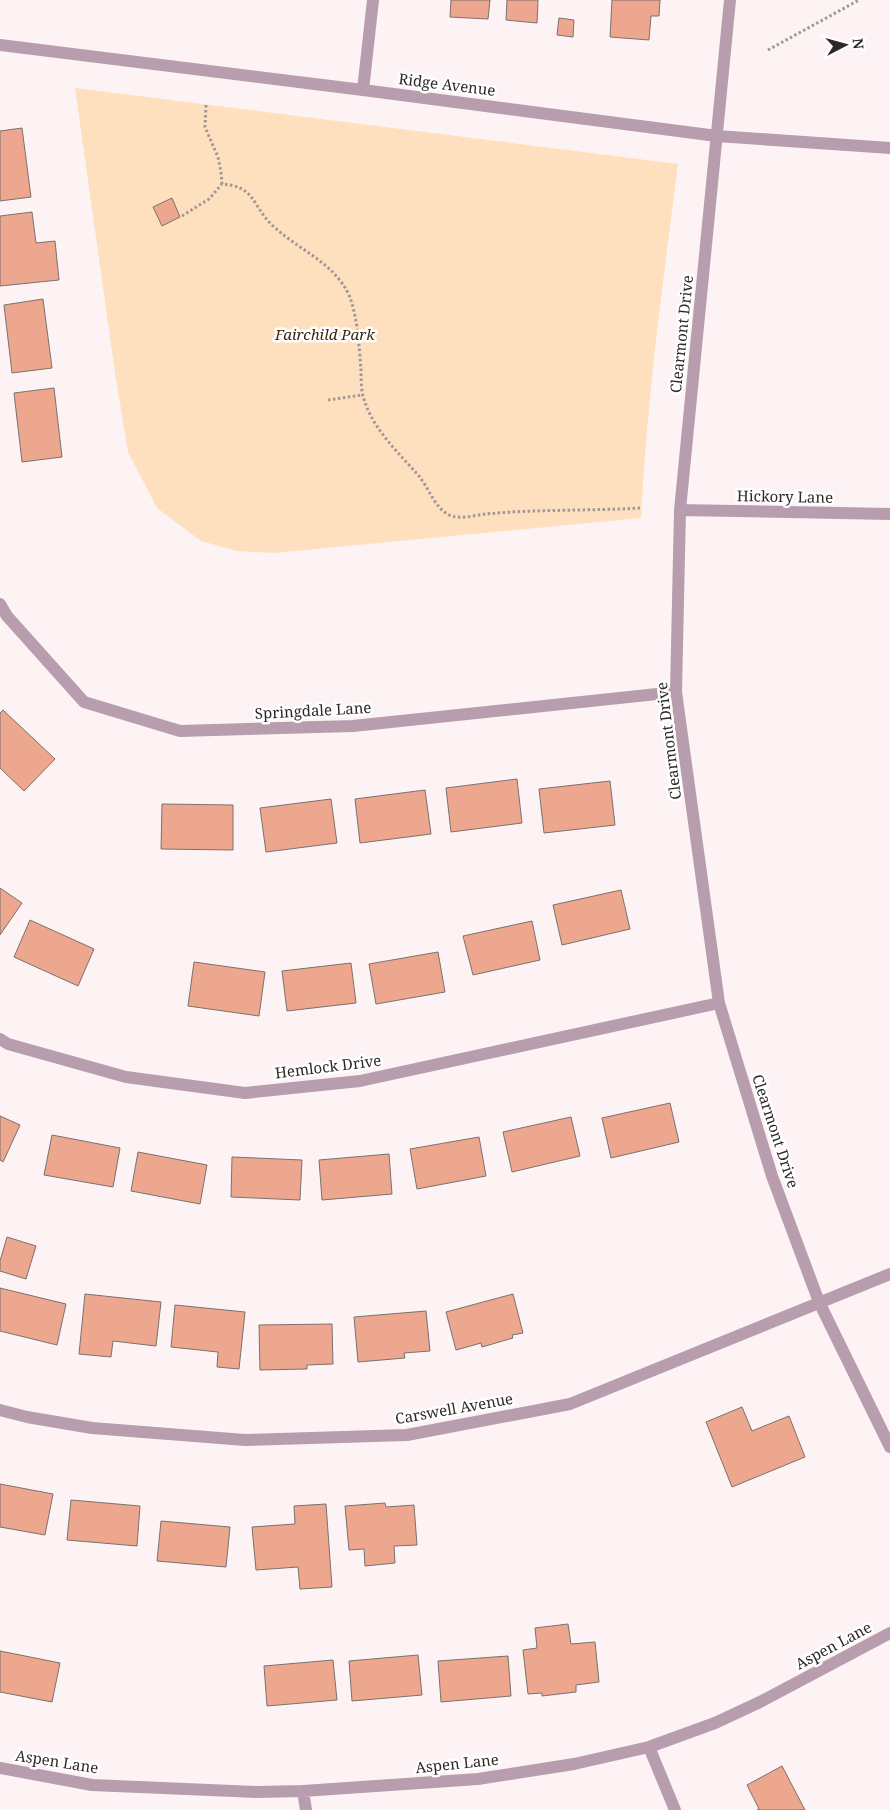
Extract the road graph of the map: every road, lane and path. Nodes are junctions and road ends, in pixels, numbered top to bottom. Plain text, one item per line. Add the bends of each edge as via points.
1 (373, 0) edge
2 (730, 0) edge
3 (859, 0) edge
4 (0, 45) edge
5 (768, 50) dead end
6 (363, 90) junction
7 (206, 105) dead end
8 (717, 136) junction
9 (890, 148) edge
10 (222, 184) junction
11 (182, 216) dead end
12 (362, 395) junction
13 (328, 400) dead end
14 (641, 508) dead end
15 (680, 510) junction
16 (890, 514) edge
17 (0, 604) edge
18 (676, 692) junction
19 (719, 1003) junction
20 (0, 1040) edge
21 (890, 1274) edge
22 (819, 1302) junction
23 (0, 1410) edge
24 (890, 1447) edge
25 (890, 1633) edge
26 (649, 1747) junction
27 (0, 1768) edge
28 (303, 1791) junction
29 (306, 1810) edge
30 (675, 1810) edge

1 - 6 street
2 - 8 street, Clearmont Drive
3 - 5 path
4 - 6 street, Ridge Avenue
6 - 8 street, Ridge Avenue
7 - 10 path via 204,127 218,156
8 - 9 street, Ridge Avenue
8 - 15 street, Clearmont Drive
10 - 11 path via 209,199
10 - 12 path via 237,185 251,196 271,224 340,280 353,312
12 - 13 path
12 - 14 path via 371,416 391,446 449,515
15 - 16 street, Hickory Lane
15 - 18 street, Clearmont Drive
17 - 18 street, Springdale Lane via 84,702 180,731 353,726
18 - 19 street, Clearmont Drive
19 - 20 street, Hemlock Drive via 360,1081 245,1093 126,1077
19 - 22 street, Clearmont Drive via 772,1176
21 - 22 street, Carswell Avenue
22 - 23 street, Carswell Avenue via 570,1404 407,1435 245,1440 92,1428
22 - 24 street, Clearmont Drive
25 - 26 street, Aspen Lane via 760,1702 715,1723
26 - 28 street, Aspen Lane via 574,1764 478,1779
26 - 30 street
27 - 28 street, Aspen Lane via 92,1785
28 - 29 street

